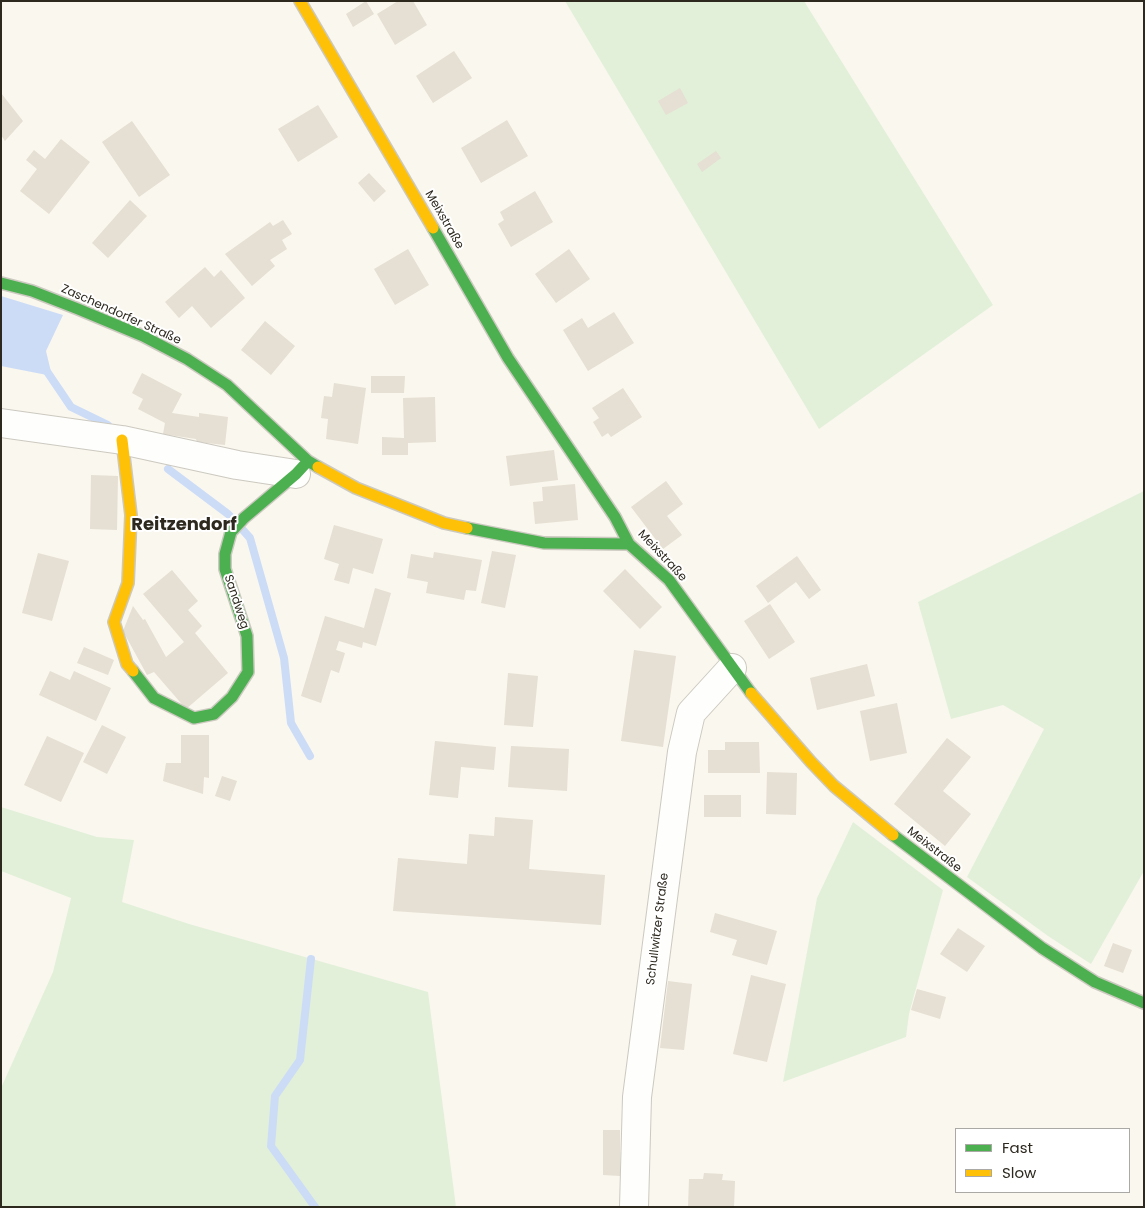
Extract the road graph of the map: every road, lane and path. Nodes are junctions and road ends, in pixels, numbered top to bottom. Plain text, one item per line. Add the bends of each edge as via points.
1 (300, 1) edge
2 (1, 284) edge
3 (1, 423) edge
4 (122, 440) junction
5 (302, 467) junction
6 (629, 544) junction
7 (732, 668) junction
8 (1144, 1003) edge
9 (634, 1207) edge

1 - 6 street, Meixstraße via 508,358 615,517
2 - 5 street, Zaschendorfer Straße via 32,291 78,309 143,336 187,359 227,385
3 - 4 street
4 - 5 street via 237,466
4 - 5 street, Sandweg via 131,515 128,583 114,622 127,664 154,698 194,718 214,714 232,697 248,672 247,636 225,569 231,532
5 - 6 street, Zaschendorfer Straße via 444,523 544,543
6 - 7 street, Meixstraße via 669,580
7 - 8 street, Meixstraße via 834,786 912,851 1050,953 1095,982
7 - 9 street, Schullwitzer Straße via 691,713 682,752 637,1097

